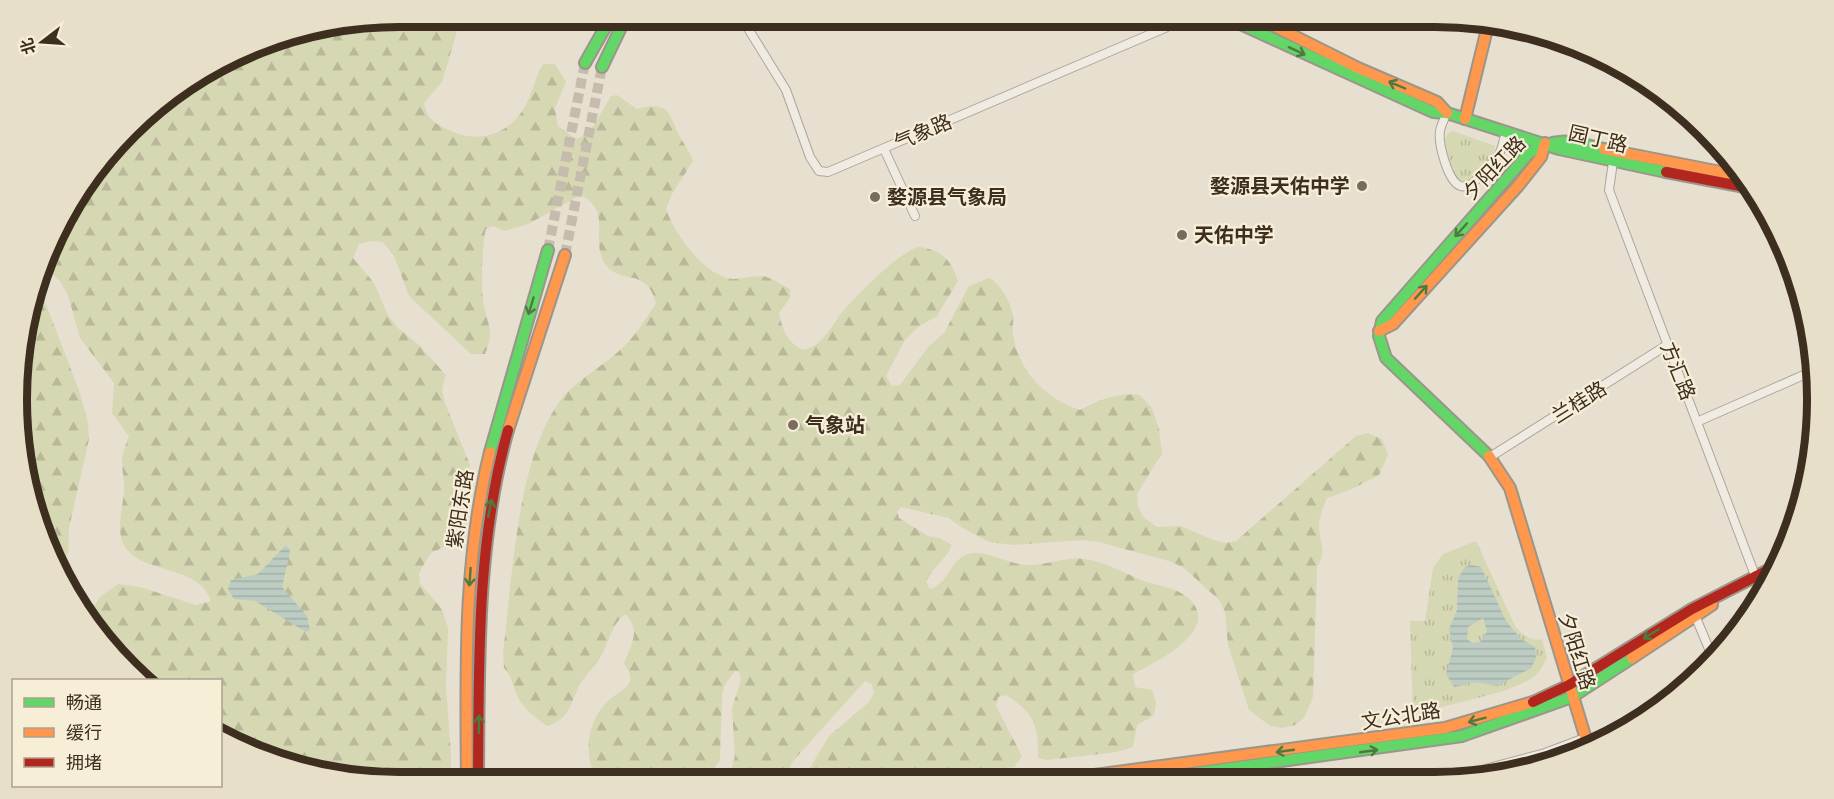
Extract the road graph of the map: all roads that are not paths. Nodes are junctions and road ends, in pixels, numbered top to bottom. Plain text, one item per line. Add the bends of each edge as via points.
1 (605, 27) edge
2 (621, 27) edge
3 (748, 27) edge
4 (1164, 27) edge
5 (1249, 27) edge
6 (1278, 27) edge
7 (1487, 31) edge
8 (585, 63) tunnel mouth
9 (602, 67) tunnel mouth
10 (1447, 114) junction
11 (1464, 119) junction
12 (1506, 131) junction
13 (1545, 143) junction
14 (884, 148) junction
15 (1613, 162) junction
16 (1731, 174) edge
17 (1739, 186) edge
18 (915, 216) dead end
19 (548, 250) tunnel mouth
20 (565, 255) tunnel mouth
21 (1667, 345) junction
22 (1806, 374) edge
23 (1699, 421) junction
24 (1490, 457) junction
25 (1764, 573) edge
26 (1756, 578) junction
27 (1694, 613) junction
28 (1710, 651) edge
29 (1569, 685) junction
30 (1572, 697) junction
31 (1586, 740) edge
32 (1564, 748) edge
33 (1181, 763) junction
34 (1489, 768) edge
35 (467, 772) edge
36 (478, 772) edge
37 (1115, 772) edge
38 (1183, 772) edge
39 (1224, 772) edge

1 - 8 main road
2 - 9 main road
3 - 14 street, 气象路 via 786,90 810,158 819,171 828,172
4 - 14 street, 气象路
5 -> 10 main road, 园丁路 via 1354,78 1433,112
10 -> 6 main road, 园丁路 via 1437,102
7 - 11 main road
10 - 11 main road, 园丁路
10 - 12 street via 1440,130 1440,147 1458,186 1472,184 1498,154
11 - 12 main road, 园丁路
12 - 13 main road, 园丁路
13 - 15 main road, 园丁路
13 - 16 main road via 1562,140
13 - 24 main road, 夕阳红路 via 1529,153 1385,315 1379,331 1386,358
14 - 18 street
15 - 17 main road, 园丁路
15 - 21 street, 方汇路 via 1609,190
19 -> 35 main road, 紫阳东路 via 488,450 472,538 466,624
36 -> 20 main road, 紫阳东路 via 482,570 489,512 511,416
21 - 23 street, 方汇路
21 - 24 street, 兰桂路
22 - 23 street
23 - 26 street, 方汇路
24 - 29 main road, 夕阳红路 via 1515,502
25 - 26 main road, 文公北路
26 - 27 main road, 文公北路
27 - 28 street
27 -> 29 main road, 文公北路
27 - 30 main road, 文公北路
29 - 30 main road, 夕阳红路
29 -> 33 main road, 文公北路 via 1532,702 1445,728
30 - 31 main road, 夕阳红路
39 -> 30 main road, 文公北路 via 1462,736
32 - 34 street
33 - 37 main road, 文公北路
33 - 38 main road

